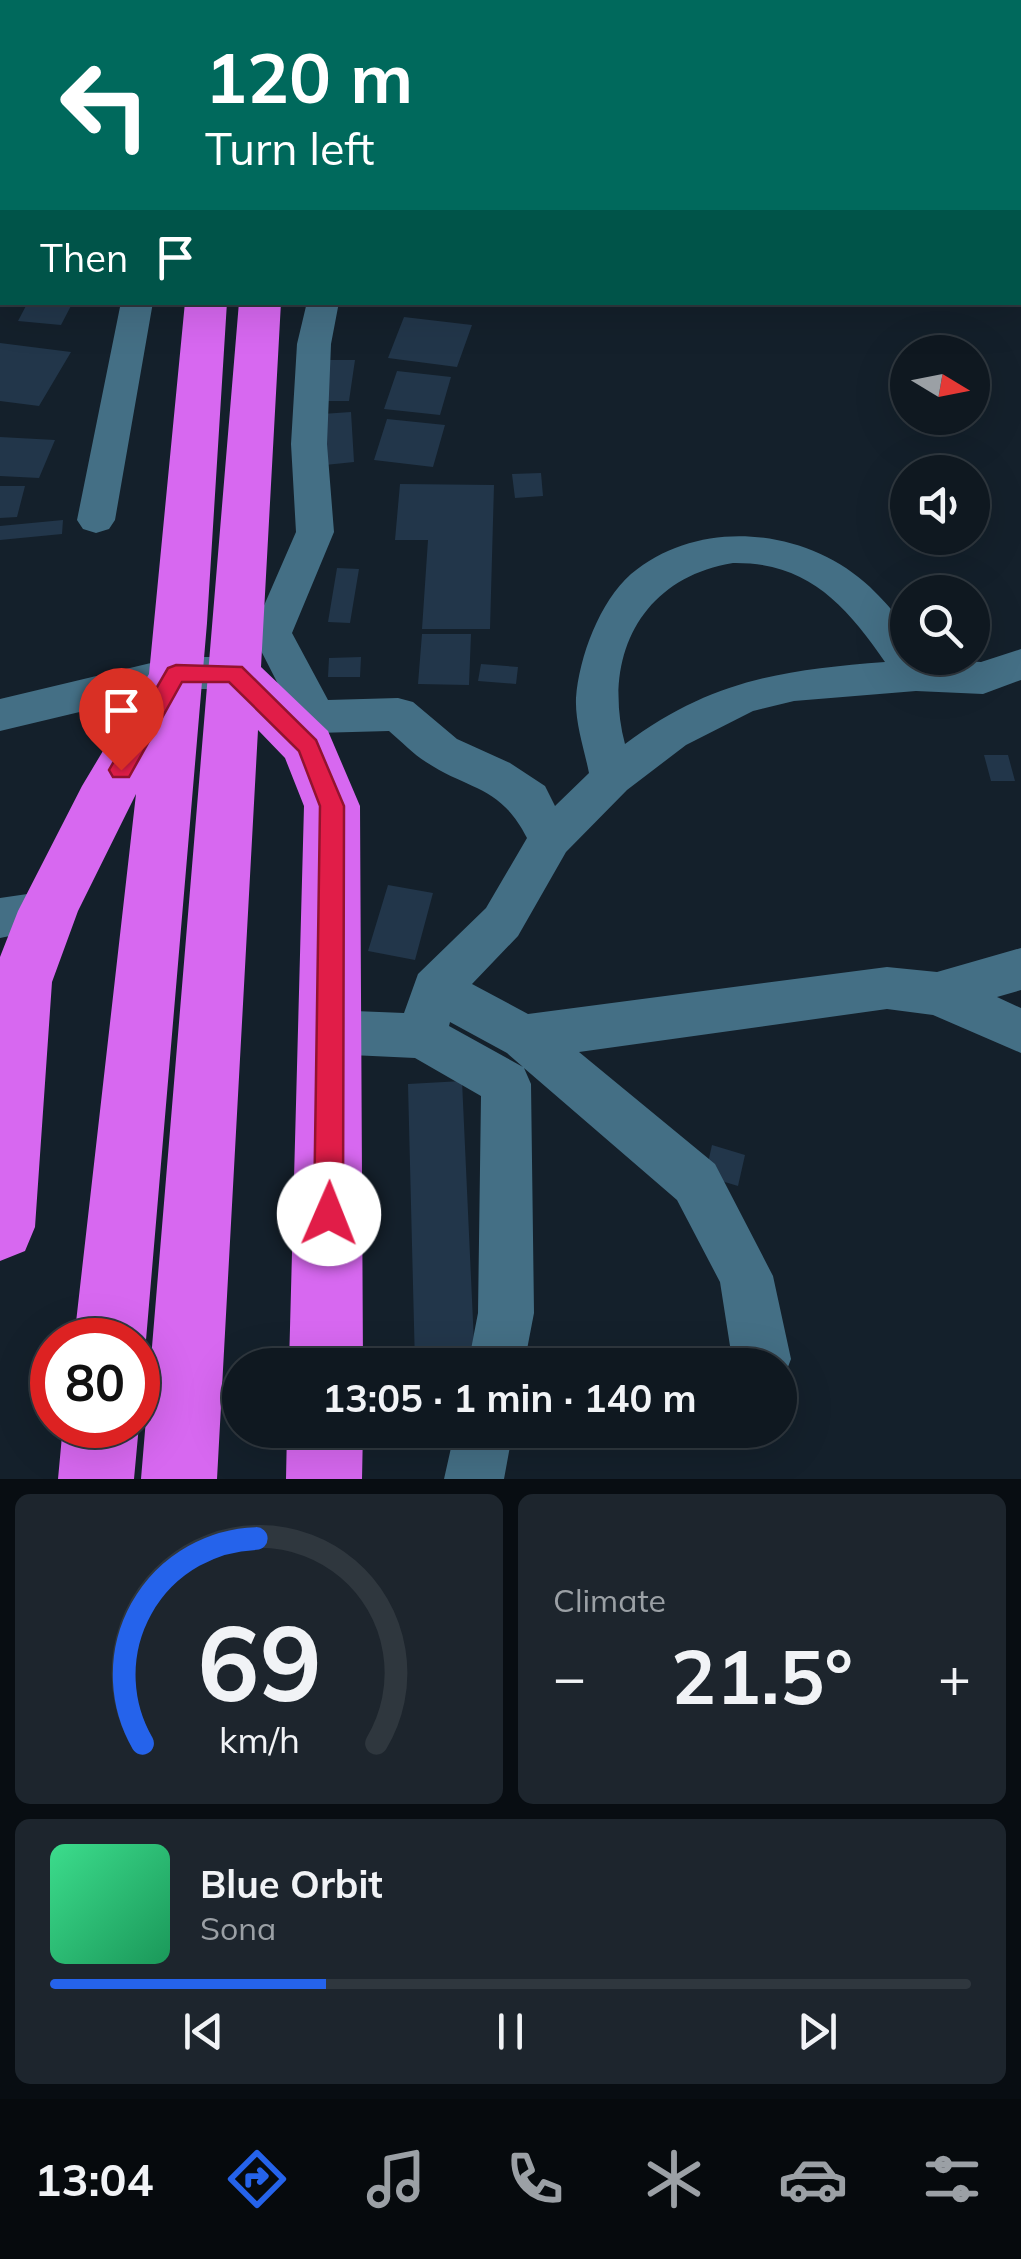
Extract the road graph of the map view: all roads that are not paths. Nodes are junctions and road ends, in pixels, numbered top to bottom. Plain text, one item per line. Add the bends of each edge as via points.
1 (137, 305) edge
2 (206, 305) edge
3 (260, 305) edge
4 (322, 305) edge
5 (96, 520) dead end
6 (890, 638) edge
7 (1021, 664) edge
8 (205, 673) junction
9 (916, 675) joint
10 (0, 715) edge
11 (612, 778) junction
12 (550, 839) junction
13 (24, 914) edge
14 (1021, 970) edge
15 (937, 994) junction
16 (428, 1012) junction
17 (1021, 1031) edge
18 (330, 1032) junction
19 (524, 1037) junction
20 (0, 1227) edge
21 (113, 1318) edge
22 (326, 1348) edge
23 (499, 1348) edge
24 (762, 1348) edge
25 (99, 1448) edge
26 (325, 1448) edge
27 (480, 1448) edge
28 (96, 1479) edge
29 (179, 1479) edge
30 (324, 1479) edge
31 (474, 1479) edge

1 - 5 street
2 - 8 highway
3 - 8 highway
4 - 12 street via 309,444 315,532 272,633 316,717 398,714 442,751 495,774 529,799
6 - 11 street via 866,603 817,566 756,547 697,556 646,582 608,640 596,698
7 - 9 street via 983,678
8 - 10 street
8 - 13 highway
8 - 18 highway via 308,746 332,806
8 - 21 highway
8 - 29 highway
9 - 11 street via 794,685 742,698 671,734
11 - 12 street
12 - 16 street via 502,922
13 - 20 highway
14 - 15 street
15 - 17 street
15 - 19 street via 888,988
16 - 18 street
16 - 19 street
16 - 23 street via 506,1084 506,1314
18 - 22 highway
19 - 24 street via 696,1182 746,1276
25 - 28 highway
26 - 30 highway
27 - 31 street

